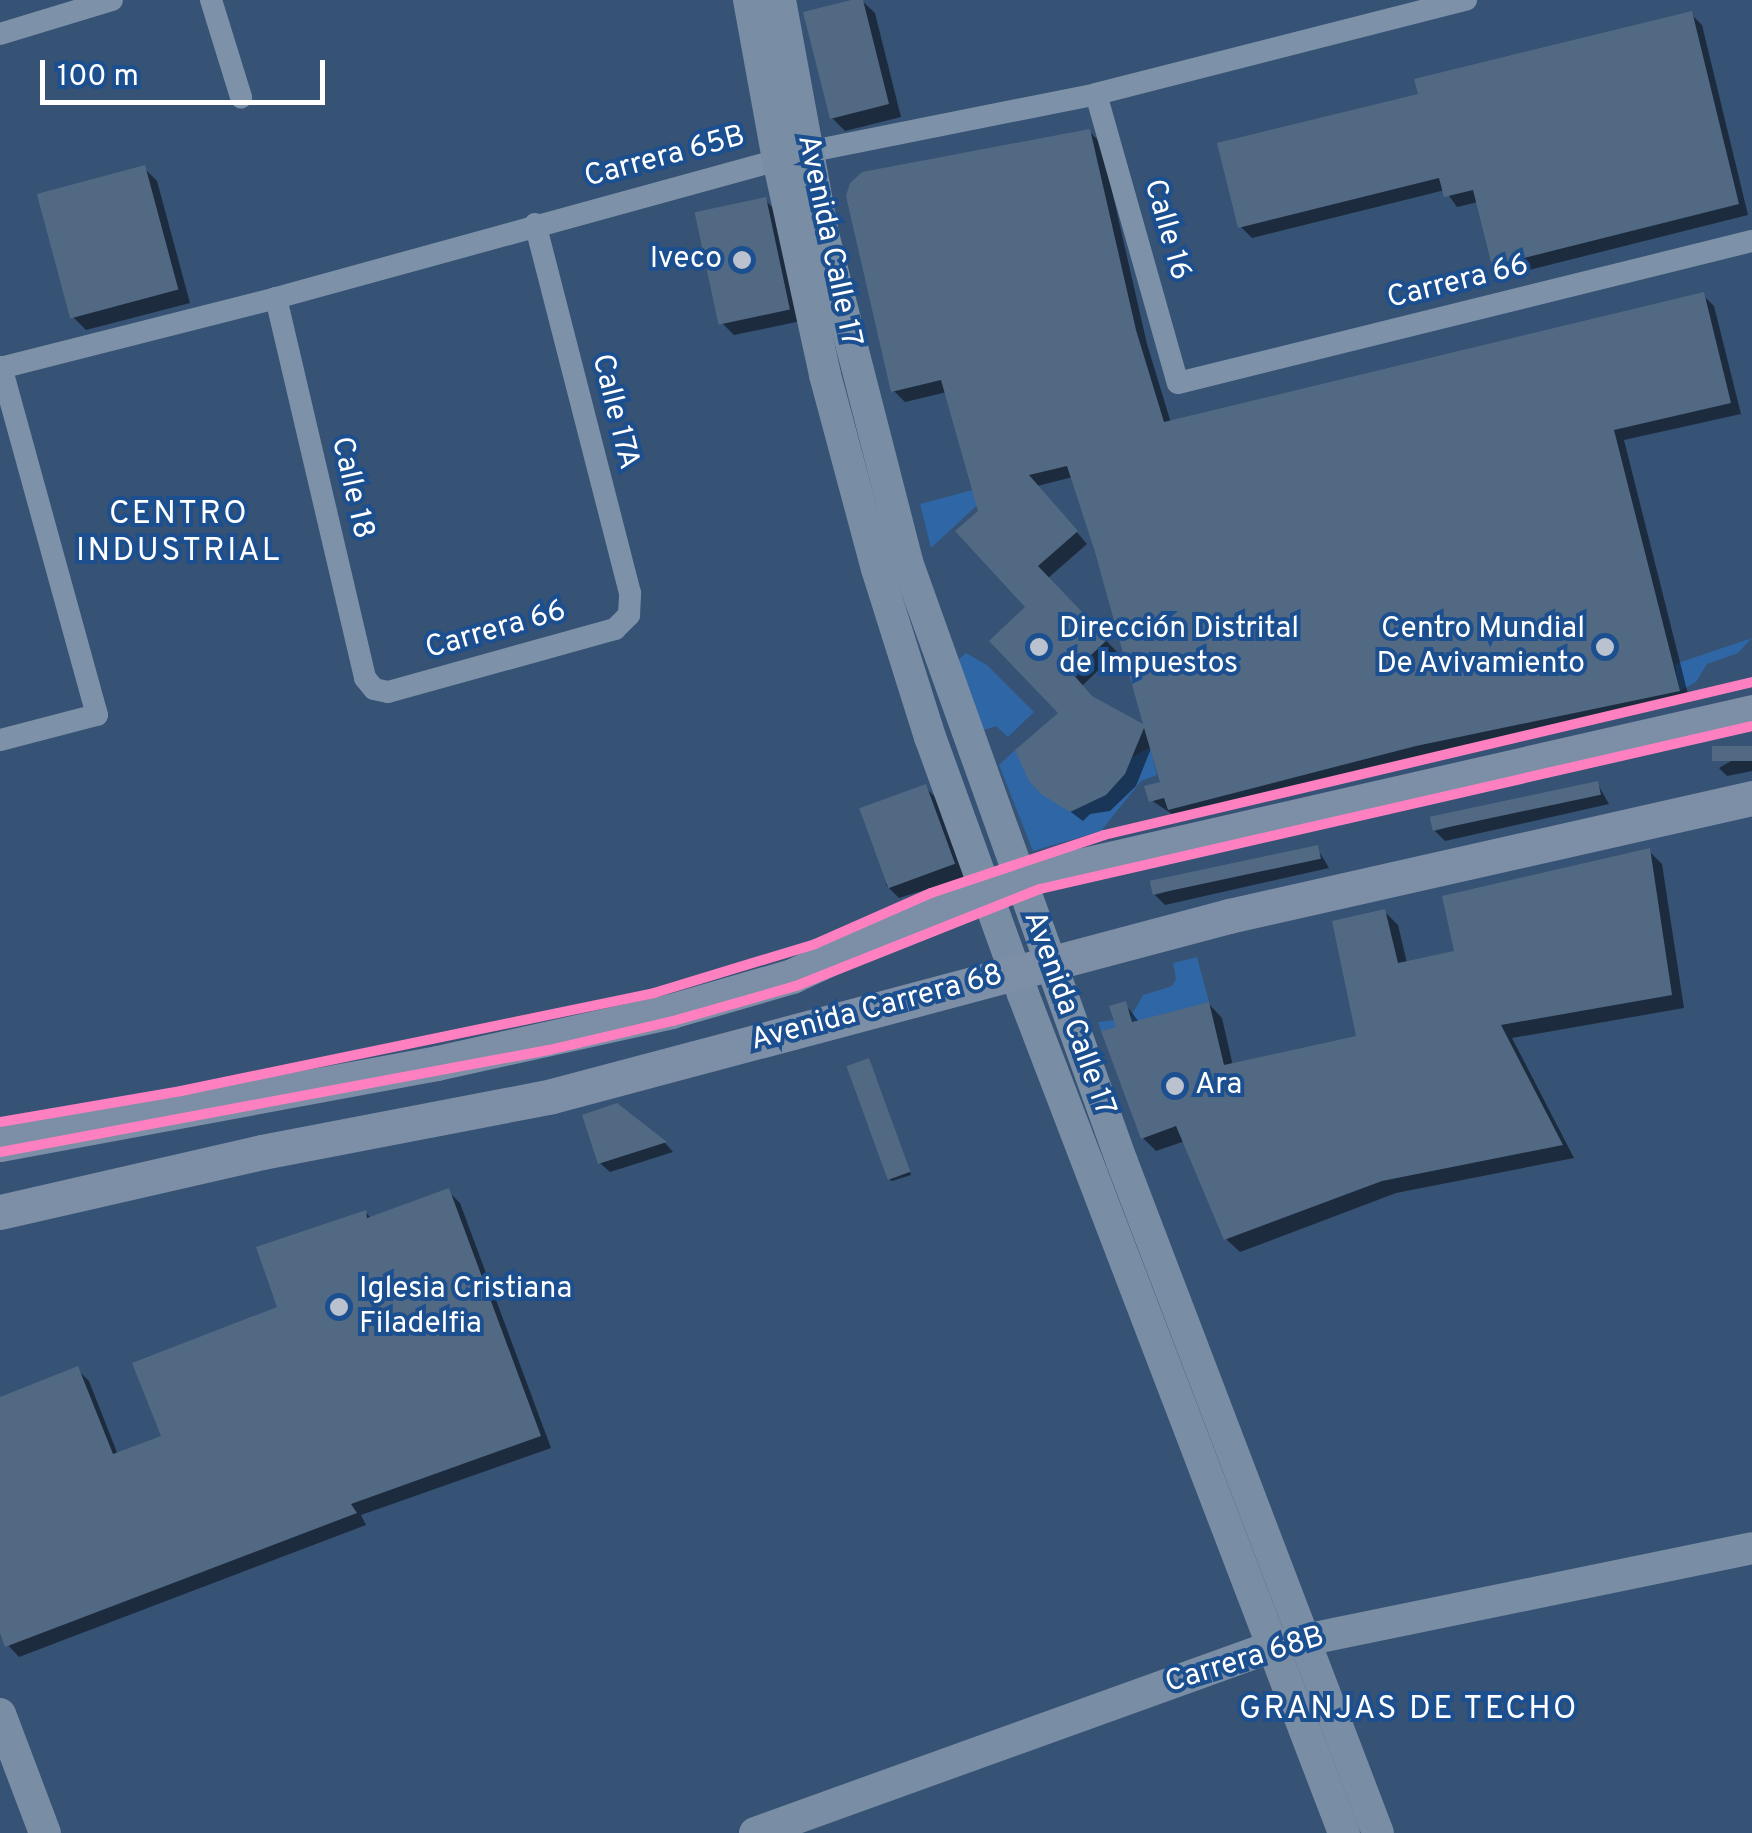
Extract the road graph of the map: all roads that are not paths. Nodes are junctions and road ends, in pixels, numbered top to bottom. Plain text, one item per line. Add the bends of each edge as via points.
1 (112, 0) edge
2 (211, 0) edge
3 (749, 0) edge
4 (780, 0) edge
5 (1466, 0) edge
6 (0, 34) edge
7 (1096, 94) junction
8 (241, 97) dead end
9 (792, 156) junction
10 (535, 224) junction
11 (1752, 241) edge
12 (276, 298) junction
13 (0, 367) edge
14 (1178, 383) joint
15 (892, 566) junction
16 (630, 616) joint
17 (374, 689) joint
18 (1752, 712) edge
19 (0, 740) edge
20 (1752, 798) edge
21 (1021, 881) junction
22 (986, 893) junction
23 (1050, 962) junction
24 (1015, 971) junction
25 (0, 1144) edge
26 (0, 1212) edge
27 (1752, 1548) edge
28 (1303, 1638) junction
29 (1271, 1647) junction
30 (0, 1714) edge
31 (45, 1833) edge
32 (755, 1833) edge
33 (1344, 1833) edge
34 (1378, 1833) edge

1 - 6 street
2 - 8 street
3 - 9 street, Avenida Calle 17
4 - 9 street, Avenida Calle 17
5 - 7 street, Carrera 65B
7 - 9 street, Carrera 65B
7 - 14 street, Calle 16
9 - 10 street, Carrera 65B
9 - 15 street, Avenida Calle 17 via 825,375
10 - 12 street, Carrera 65B
10 - 16 street, Calle 17A via 630,593
11 - 14 street, Carrera 66
12 - 13 street, Carrera 65B
12 - 17 street, Calle 18 via 365,678
13 - 19 street via 96,716
15 - 21 street, Avenida Calle 17
15 - 22 street, Avenida Calle 17 via 930,737
16 - 17 street, Carrera 66 via 615,629 388,692
18 - 21 main road, Avenida Carrera 68
20 - 23 main road, Avenida Carrera 68
21 - 22 main road, Avenida Carrera 68
21 - 23 street, Avenida Calle 17
22 - 24 street, Avenida Calle 17
22 - 25 main road, Avenida Carrera 68 via 792,976 671,1011 438,1063
23 - 24 main road, Avenida Carrera 68
23 - 28 street, Avenida Calle 17
24 - 26 main road, Avenida Carrera 68 via 552,1096
24 - 29 street, Avenida Calle 17
27 - 28 street, Carrera 68B
28 - 29 street, Carrera 68B
28 - 34 street, Avenida Calle 17
29 - 32 street, Carrera 68B
29 - 33 street, Avenida Calle 17
30 - 31 street

